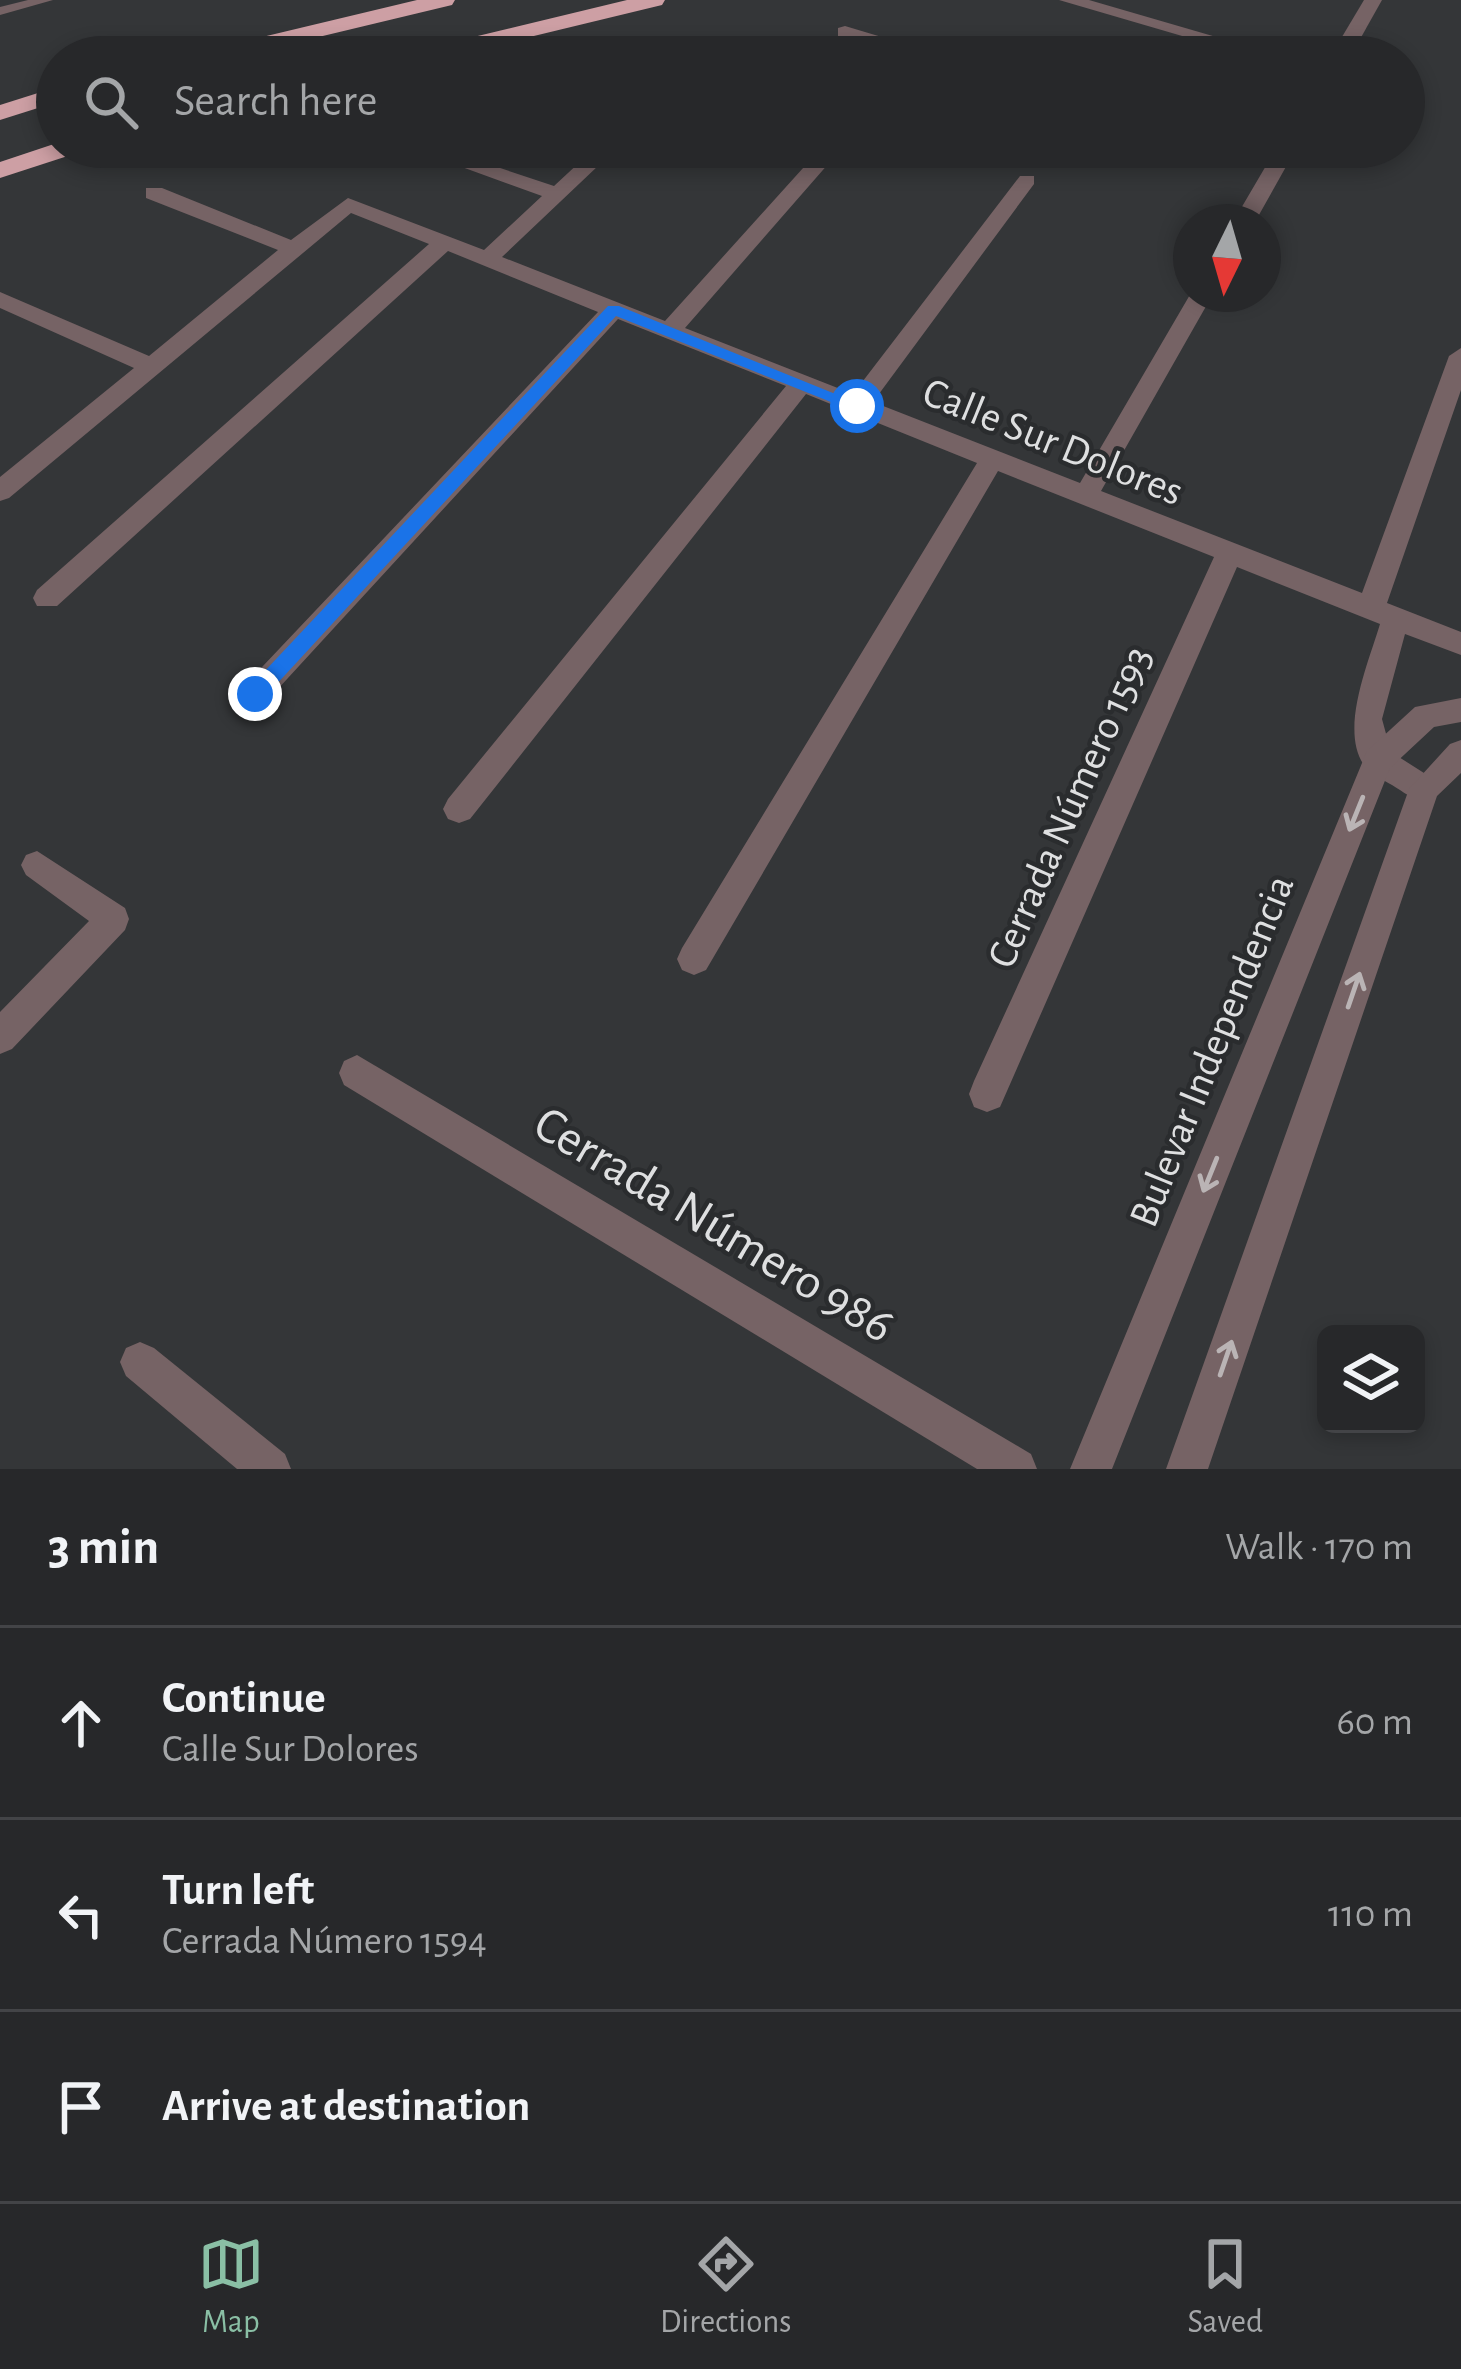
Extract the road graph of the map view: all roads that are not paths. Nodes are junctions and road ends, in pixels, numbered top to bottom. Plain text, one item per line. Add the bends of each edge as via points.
1 (46, 0) edge
2 (445, 0) edge
3 (654, 0) edge
4 (1068, 0) edge
5 (1373, 0) edge
6 (0, 11) edge
7 (845, 32) dead end
8 (295, 36) edge
9 (506, 36) edge
10 (858, 36) edge
11 (1199, 36) edge
12 (1352, 36) edge
13 (36, 101) edge
14 (0, 112) edge
15 (36, 158) edge
16 (480, 168) edge
17 (585, 168) edge
18 (814, 168) edge
19 (1275, 168) edge
20 (0, 170) edge
21 (1028, 180) dead end
22 (154, 193) dead end
23 (557, 194) junction
24 (1254, 204) edge
25 (445, 242) junction
26 (294, 248) junction
27 (487, 259) junction
28 (0, 299) edge
29 (614, 310) junction
30 (1191, 312) edge
31 (669, 332) junction
32 (1461, 356) edge
33 (151, 366) junction
34 (801, 384) junction
35 (857, 406) junction
36 (992, 460) junction
37 (0, 490) edge
38 (1084, 496) junction
39 (1228, 554) junction
40 (47, 598) dead end
41 (1382, 615) junction
42 (1461, 644) edge
43 (255, 694) dead end
44 (1461, 710) edge
45 (1461, 753) edge
46 (1378, 760) junction
47 (1424, 789) junction
48 (460, 809) dead end
49 (37, 865) dead end
50 (694, 959) dead end
51 (0, 1037) edge
52 (357, 1073) dead end
53 (987, 1094) dead end
54 (140, 1362) dead end
55 (270, 1469) edge
56 (1016, 1469) edge
57 (1091, 1469) edge
58 (1187, 1469) edge

1 - 6 lane
2 - 8 highway
3 - 9 highway
4 - 11 street
5 - 12 street
7 - 10 street
13 - 14 highway
15 - 20 highway
16 - 23 street
17 - 23 street
18 - 31 street
19 - 24 street
21 - 35 street
22 - 26 street
23 - 27 street
25 - 26 street, Calle Sur Dolores via 348,204
25 - 27 street, Calle Sur Dolores
25 - 40 street
26 - 33 street
27 - 29 street, Calle Sur Dolores
28 - 33 street
29 - 31 street, Calle Sur Dolores
29 - 43 street
30 - 38 street
31 - 34 street, Calle Sur Dolores
32 - 41 street
33 - 37 street
34 - 35 street, Calle Sur Dolores
34 - 48 street
35 - 36 street, Calle Sur Dolores
36 - 38 street, Calle Sur Dolores
36 - 50 street
38 - 39 street, Calle Sur Dolores
39 - 41 street, Calle Sur Dolores
39 - 53 street, Cerrada Número 1593
41 - 42 street, Calle Sur Dolores
41 - 46 street via 1366,719
44 - 46 street, Bulevar Independencia via 1426,716
45 - 47 street
46 - 47 street
46 -> 57 street, Bulevar Independencia
58 -> 47 street
49 - 51 street via 113,919
52 - 56 street, Cerrada Número 986
54 - 55 street

